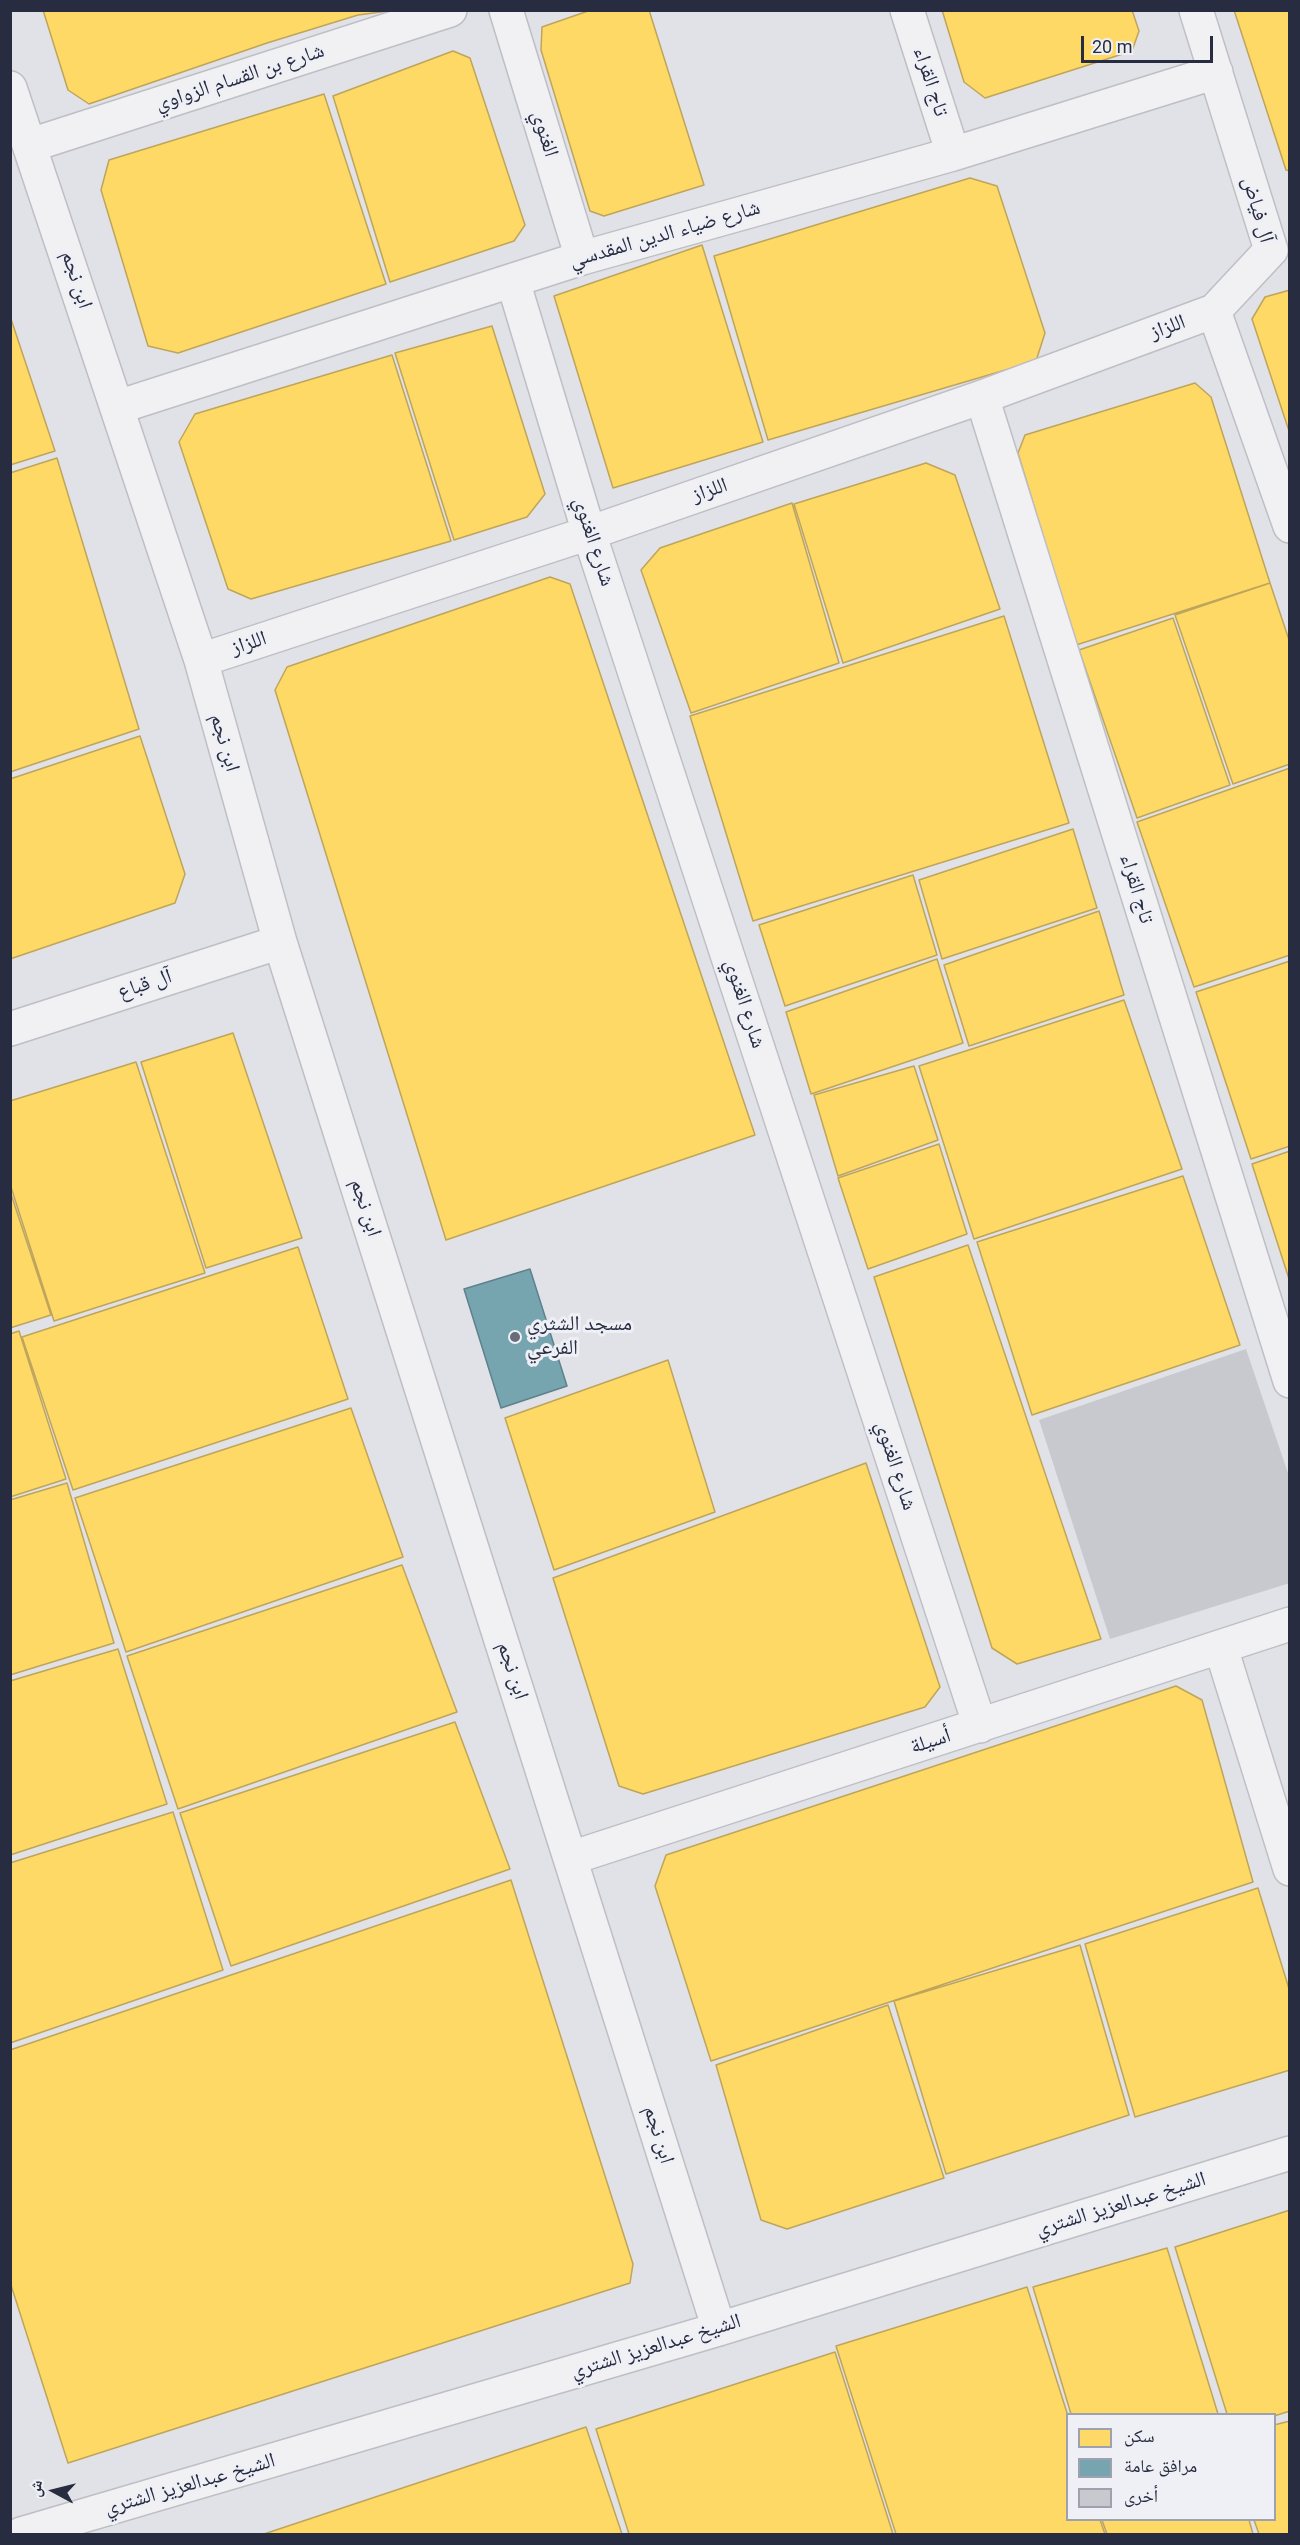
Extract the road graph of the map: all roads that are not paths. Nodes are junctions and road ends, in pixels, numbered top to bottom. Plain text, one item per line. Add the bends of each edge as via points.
1 (450, 10) edge
2 (506, 10) edge
3 (907, 10) edge
4 (1196, 10) edge
5 (1216, 72) junction
6 (10, 88) edge
7 (31, 145) junction
8 (953, 154) junction
9 (1280, 247) edge
10 (582, 258) junction
11 (513, 280) junction
12 (1215, 311) junction
13 (982, 397) junction
14 (118, 407) junction
15 (1289, 523) edge
16 (589, 532) junction
17 (201, 660) junction
18 (280, 942) junction
19 (10, 1029) edge
20 (1290, 1381) edge
21 (1290, 1624) edge
22 (1221, 1648) junction
23 (980, 1725) junction
24 (571, 1858) junction
25 (1290, 1869) edge
26 (1290, 2153) edge
27 (719, 2329) junction
28 (21, 2535) edge

1 - 7 street, شارع بن القسام الزواوي
2 - 10 street, الغنوي
3 - 8 street, تاج القراء
4 - 5 street, آل فياض
5 - 8 street, شارع ضياء الدين المقدسي
5 - 9 street, آل فياض
6 - 7 street, ابن نجم
7 - 14 street, ابن نجم
8 - 10 street, شارع ضياء الدين المقدسي
9 - 12 street, آل فياض
10 - 11 street, شارع ضياء الدين المقدسي
11 - 14 street, شارع ضياء الدين المقدسي
11 - 16 street, شارع الغنوي
12 - 13 street, اللزاز
12 - 15 street
13 - 16 street, اللزاز
13 - 20 street, تاج القراء
14 - 17 street, ابن نجم
16 - 17 street, اللزاز
16 - 23 street, شارع الغنوي
17 - 18 street, ابن نجم
18 - 19 street, آل قباع
18 - 24 street, ابن نجم
21 - 22 street, أسيلة
22 - 23 street, أسيلة
22 - 25 street
23 - 24 street, أسيلة
24 - 27 street, ابن نجم
26 - 27 street, الشيخ عبدالعزيز الشتري
27 - 28 street, الشيخ عبدالعزيز الشتري

